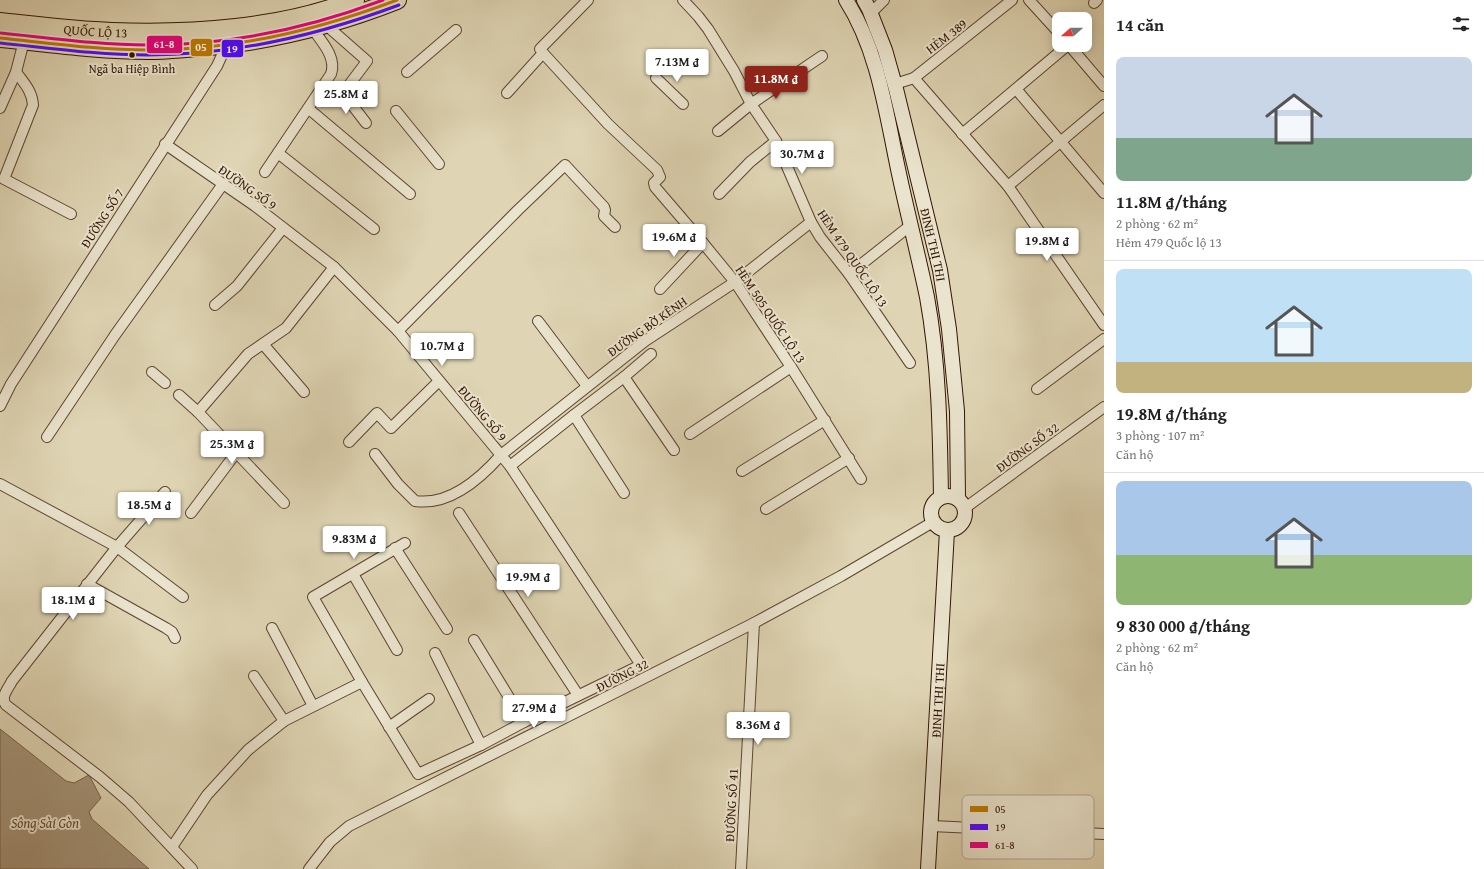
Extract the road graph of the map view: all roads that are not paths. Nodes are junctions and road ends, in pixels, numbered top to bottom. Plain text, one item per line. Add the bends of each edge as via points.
1 (356, 0) edge
2 (397, 0) edge
3 (588, 0) edge
4 (682, 0) edge
5 (846, 0) edge
6 (864, 0) edge
7 (884, 0) edge
8 (1012, 0) edge
9 (1029, 0) edge
10 (871, 13) junction
11 (0, 22) edge
12 (1052, 25) edge
13 (319, 26) junction
14 (456, 30) dead end
15 (0, 38) edge
16 (24, 41) junction
17 (227, 44) junction
18 (542, 51) junction
19 (1061, 52) edge
20 (1075, 52) edge
21 (822, 56) dead end
22 (16, 72) junction
23 (407, 72) dead end
24 (656, 78) dead end
25 (914, 78) junction
26 (894, 84) junction
27 (1104, 86) edge
28 (1016, 89) junction
29 (507, 93) dead end
30 (683, 104) dead end
31 (751, 104) junction
32 (1104, 105) edge
33 (0, 108) edge
34 (309, 109) junction
35 (396, 111) dead end
36 (366, 123) dead end
37 (718, 131) dead end
38 (962, 134) junction
39 (776, 141) junction
40 (1060, 141) junction
41 (165, 144) junction
42 (278, 154) junction
43 (440, 164) dead end
44 (265, 172) dead end
45 (223, 184) junction
46 (1008, 186) junction
47 (1104, 193) edge
48 (410, 194) dead end
49 (719, 194) dead end
50 (70, 214) dead end
51 (811, 222) junction
52 (911, 225) junction
53 (615, 227) dead end
54 (283, 228) junction
55 (374, 229) dead end
56 (703, 243) junction
57 (334, 267) junction
58 (849, 274) junction
59 (735, 282) junction
60 (660, 289) dead end
61 (215, 305) dead end
62 (538, 321) dead end
63 (1104, 325) edge
64 (398, 331) junction
65 (1104, 339) edge
66 (263, 344) junction
67 (651, 354) dead end
68 (910, 363) dead end
69 (791, 368) junction
70 (152, 372) dead end
71 (624, 377) junction
72 (439, 380) junction
73 (165, 383) dead end
74 (587, 386) junction
75 (1037, 389) dead end
76 (304, 392) dead end
77 (179, 395) dead end
78 (0, 406) edge
79 (1104, 407) edge
80 (198, 412) junction
81 (574, 415) junction
82 (825, 420) junction
83 (690, 434) dead end
84 (47, 437) dead end
85 (348, 442) dead end
86 (674, 450) dead end
87 (236, 453) junction
88 (375, 454) dead end
89 (501, 455) junction
90 (849, 458) junction
91 (510, 466) junction
92 (742, 471) dead end
93 (861, 478) dead end
94 (0, 484) edge
95 (165, 492) dead end
96 (624, 493) dead end
97 (941, 497) junction
98 (284, 503) dead end
99 (961, 503) junction
100 (766, 509) dead end
101 (190, 513) dead end
102 (459, 513) dead end
103 (933, 522) junction
104 (947, 531) junction
105 (405, 543) dead end
106 (117, 547) junction
107 (395, 548) junction
108 (353, 574) junction
109 (88, 584) junction
110 (183, 597) dead end
111 (754, 623) junction
112 (272, 628) dead end
113 (447, 630) dead end
114 (175, 638) dead end
115 (474, 640) dead end
116 (397, 650) dead end
117 (435, 653) dead end
118 (254, 676) dead end
119 (362, 682) junction
120 (578, 696) junction
121 (429, 699) dead end
122 (313, 706) junction
123 (284, 721) junction
124 (524, 722) junction
125 (389, 727) junction
126 (482, 746) junction
127 (931, 826) junction
128 (962, 827) edge
129 (1094, 834) edge
130 (1104, 834) edge
131 (172, 847) junction
132 (192, 869) edge
133 (309, 869) edge
134 (741, 869) edge
135 (928, 869) edge

1 - 11 highway, QUỐC LỘ 13 via 298,18 176,32 112,32
2 - 13 highway, QUỐC LỘ 13 via 356,16
3 - 18 street
4 - 31 street, HẺM 479 QUỐC LỘ 13 via 708,29
5 - 52 street, ĐINH THỊ THI via 870,49
6 - 10 street, ĐINH THỊ THI
7 - 10 street
8 - 25 street, HẺM 389
9 - 12 street
10 - 26 street, ĐINH THỊ THI via 882,40
13 - 17 highway, QUỐC LỘ 13
13 - 34 street via 334,68
13 - 36 street via 367,61 342,93
14 - 23 street
15 - 16 highway, QUỐC LỘ 13
16 - 17 highway, QUỐC LỘ 13 via 150,50
16 - 22 street
17 - 41 street, ĐƯỜNG SỐ 7 via 217,66
18 - 29 street
18 - 56 street, HẺM 505 QUỐC LỘ 13 via 608,124 657,170 660,177 654,183 655,188
19 - 28 street
20 - 27 street
21 - 31 street
22 - 33 street
22 - 50 street via 30,90 33,105 4,179
24 - 30 street
25 - 26 street
25 - 38 street
26 - 99 street, ĐINH THỊ THI via 940,270 958,411
28 - 38 street
28 - 40 street
31 - 37 street
31 - 39 street, HẺM 479 QUỐC LỘ 13
32 - 40 street
34 - 42 street
34 - 48 street
35 - 43 street
38 - 46 street
39 - 49 street via 750,162
39 - 51 street, HẺM 479 QUỐC LỘ 13
40 - 46 street
40 - 47 street
41 - 45 street, ĐƯỜNG SỐ 9
41 - 78 street, ĐƯỜNG SỐ 7 via 11,384
42 - 44 street
42 - 55 street
45 - 54 street, ĐƯỜNG SỐ 9
45 - 84 street via 115,335
46 - 63 street
51 - 58 street, HẺM 479 QUỐC LỘ 13
51 - 59 street, ĐƯỜNG BỜ KÊNH
52 - 58 street, HẺM 479 QUỐC LỘ 13
52 - 97 street, ĐINH THỊ THI via 927,297 936,361
53 - 64 street via 604,216 604,207 565,165
54 - 57 street, ĐƯỜNG SỐ 9
54 - 61 street via 237,286
56 - 59 street, HẺM 505 QUỐC LỘ 13
56 - 60 street
57 - 64 street, ĐƯỜNG SỐ 9
57 - 66 street via 286,328
58 - 68 street, HẺM 479 QUỐC LỘ 13
59 - 69 street, HẺM 505 QUỐC LỘ 13
59 - 74 street, ĐƯỜNG BỜ KÊNH via 645,341
62 - 74 street
64 - 72 street, ĐƯỜNG SỐ 9
65 - 75 street
66 - 76 street
66 - 80 street via 248,354
67 - 71 street
69 - 82 street, HẺM 505 QUỐC LỘ 13
69 - 83 street
70 - 73 street
71 - 81 street
71 - 86 street
72 - 85 street via 391,428 377,413
72 - 89 street, ĐƯỜNG SỐ 9
74 - 89 street, ĐƯỜNG BỜ KÊNH
77 - 80 street
79 - 99 street, ĐƯỜNG SỐ 32
80 - 87 street
81 - 91 street
81 - 96 street
82 - 90 street, HẺM 505 QUỐC LỘ 13
82 - 92 street
87 - 98 street
87 - 101 street
88 - 89 street, ĐƯỜNG BỜ KÊNH via 411,498 419,502 444,497 461,490
89 - 91 street, ĐƯỜNG SỐ 9
90 - 93 street, HẺM 505 QUỐC LỘ 13
90 - 100 street
91 - 120 street, ĐƯỜNG SỐ 9 via 641,665
94 - 106 street
95 - 106 street
97 - 99 street via 946,496
97 - 103 street via 932,506
99 - 104 street via 966,514 962,525
102 - 120 street
103 - 104 street
103 - 111 street, ĐƯỜNG 32
104 - 127 street, ĐINH THỊ THI
105 - 107 street
106 - 109 street
106 - 110 street
107 - 108 street
107 - 113 street
108 - 116 street
108 - 119 street via 313,597
109 - 114 street via 166,628
109 - 131 street via 12,681 3,702 129,802
111 - 133 street, ĐƯỜNG 32 via 349,826 330,842
111 - 134 street, ĐƯỜNG SỐ 41
112 - 122 street
115 - 124 street
117 - 126 street
118 - 123 street
119 - 122 street
119 - 125 street
120 - 124 street
121 - 125 street
122 - 123 street
123 - 131 street via 248,750 207,795
124 - 126 street
125 - 126 street via 418,774
127 - 128 street
127 - 135 street, ĐINH THỊ THI
129 - 130 street
131 - 132 street

